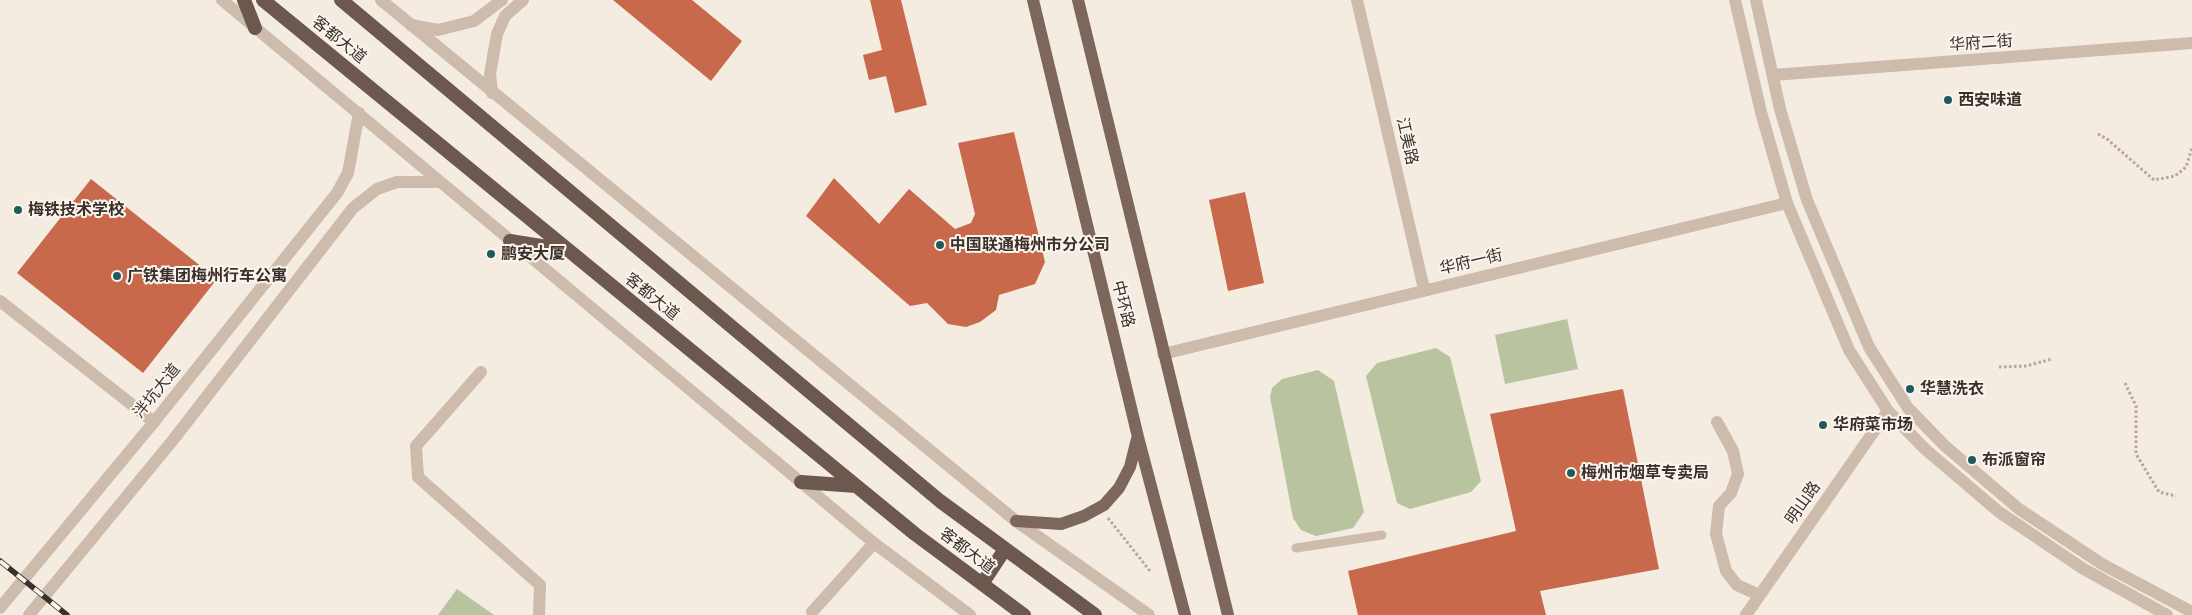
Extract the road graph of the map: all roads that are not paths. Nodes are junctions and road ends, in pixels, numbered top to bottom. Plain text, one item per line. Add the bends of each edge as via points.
1 (222, 0) edge
2 (244, 0) edge
3 (263, 0) edge
4 (342, 0) edge
5 (381, 0) edge
6 (523, 0) edge
7 (1033, 0) edge
8 (1078, 0) edge
9 (1358, 0) edge
10 (1735, 0) edge
11 (1756, 0) edge
12 (499, 3) edge
13 (411, 25) junction
14 (255, 28) junction
15 (2192, 43) edge
16 (1773, 75) junction
17 (492, 93) junction
18 (359, 113) junction
19 (438, 182) junction
20 (1787, 203) junction
21 (510, 241) junction
22 (568, 250) junction
23 (1424, 290) junction
24 (0, 301) edge
25 (1164, 354) junction
26 (481, 372) dead end
27 (1888, 410) junction
28 (154, 422) junction
29 (1717, 422) dead end
30 (1138, 437) junction
31 (800, 482) junction
32 (856, 486) junction
33 (1016, 520) junction
34 (1382, 534) dead end
35 (874, 543) junction
36 (1296, 548) dead end
37 (1005, 549) junction
38 (982, 584) junction
39 (1759, 595) junction
40 (0, 608) edge
41 (1226, 609) edge
42 (812, 612) dead end
43 (2192, 612) edge
44 (29, 615) edge
45 (539, 615) edge
46 (970, 615) edge
47 (1024, 615) edge
48 (1095, 615) edge
49 (1150, 615) edge
50 (1185, 615) edge
51 (1216, 615) edge
52 (1746, 615) edge
53 (2167, 615) edge

1 - 14 street
2 - 14 highway
3 - 22 highway, 客都大道
4 - 37 highway, 客都大道 via 940,501
5 - 13 street
6 - 17 street via 505,16 497,34 490,74
7 - 30 main road, 中环路
8 - 25 main road, 中环路
9 - 23 street, 江美路
10 - 20 street via 1761,112
11 - 16 street
12 - 13 street via 474,21 438,30
13 - 17 street
14 - 18 street
15 - 16 street, 华府二街
16 - 43 street via 1807,200 1869,347 1908,408 1944,446 2019,509 2102,564
17 - 33 street
18 - 19 street
18 - 28 street, 泮坑大道 via 348,173 337,193
19 - 21 street
19 - 44 street via 397,182 377,189 353,208 173,440
20 - 23 street, 华府一街
20 - 27 street via 1849,350
21 - 22 highway
21 - 31 street
22 - 32 highway, 客都大道
23 - 25 street, 华府一街
24 - 28 street
25 - 41 main road, 中环路
26 - 45 street via 416,446 418,477 540,585
27 - 39 street, 明山路
27 - 53 street via 1925,449 1999,512 2082,568
28 - 40 street, 泮坑大道
29 - 39 street via 1733,451 1738,474 1731,493 1719,506 1716,534 1726,571 1737,584
30 - 33 main road via 1130,466 1119,488 1104,504 1061,524
30 - 50 main road, 中环路
31 - 32 highway
31 - 35 street
32 - 38 highway, 客都大道
33 - 49 street
34 - 36 lane
35 - 42 street
35 - 46 street
37 - 38 highway
37 - 48 highway, 客都大道
38 - 47 highway, 客都大道
39 - 52 street, 明山路
41 - 51 main road

